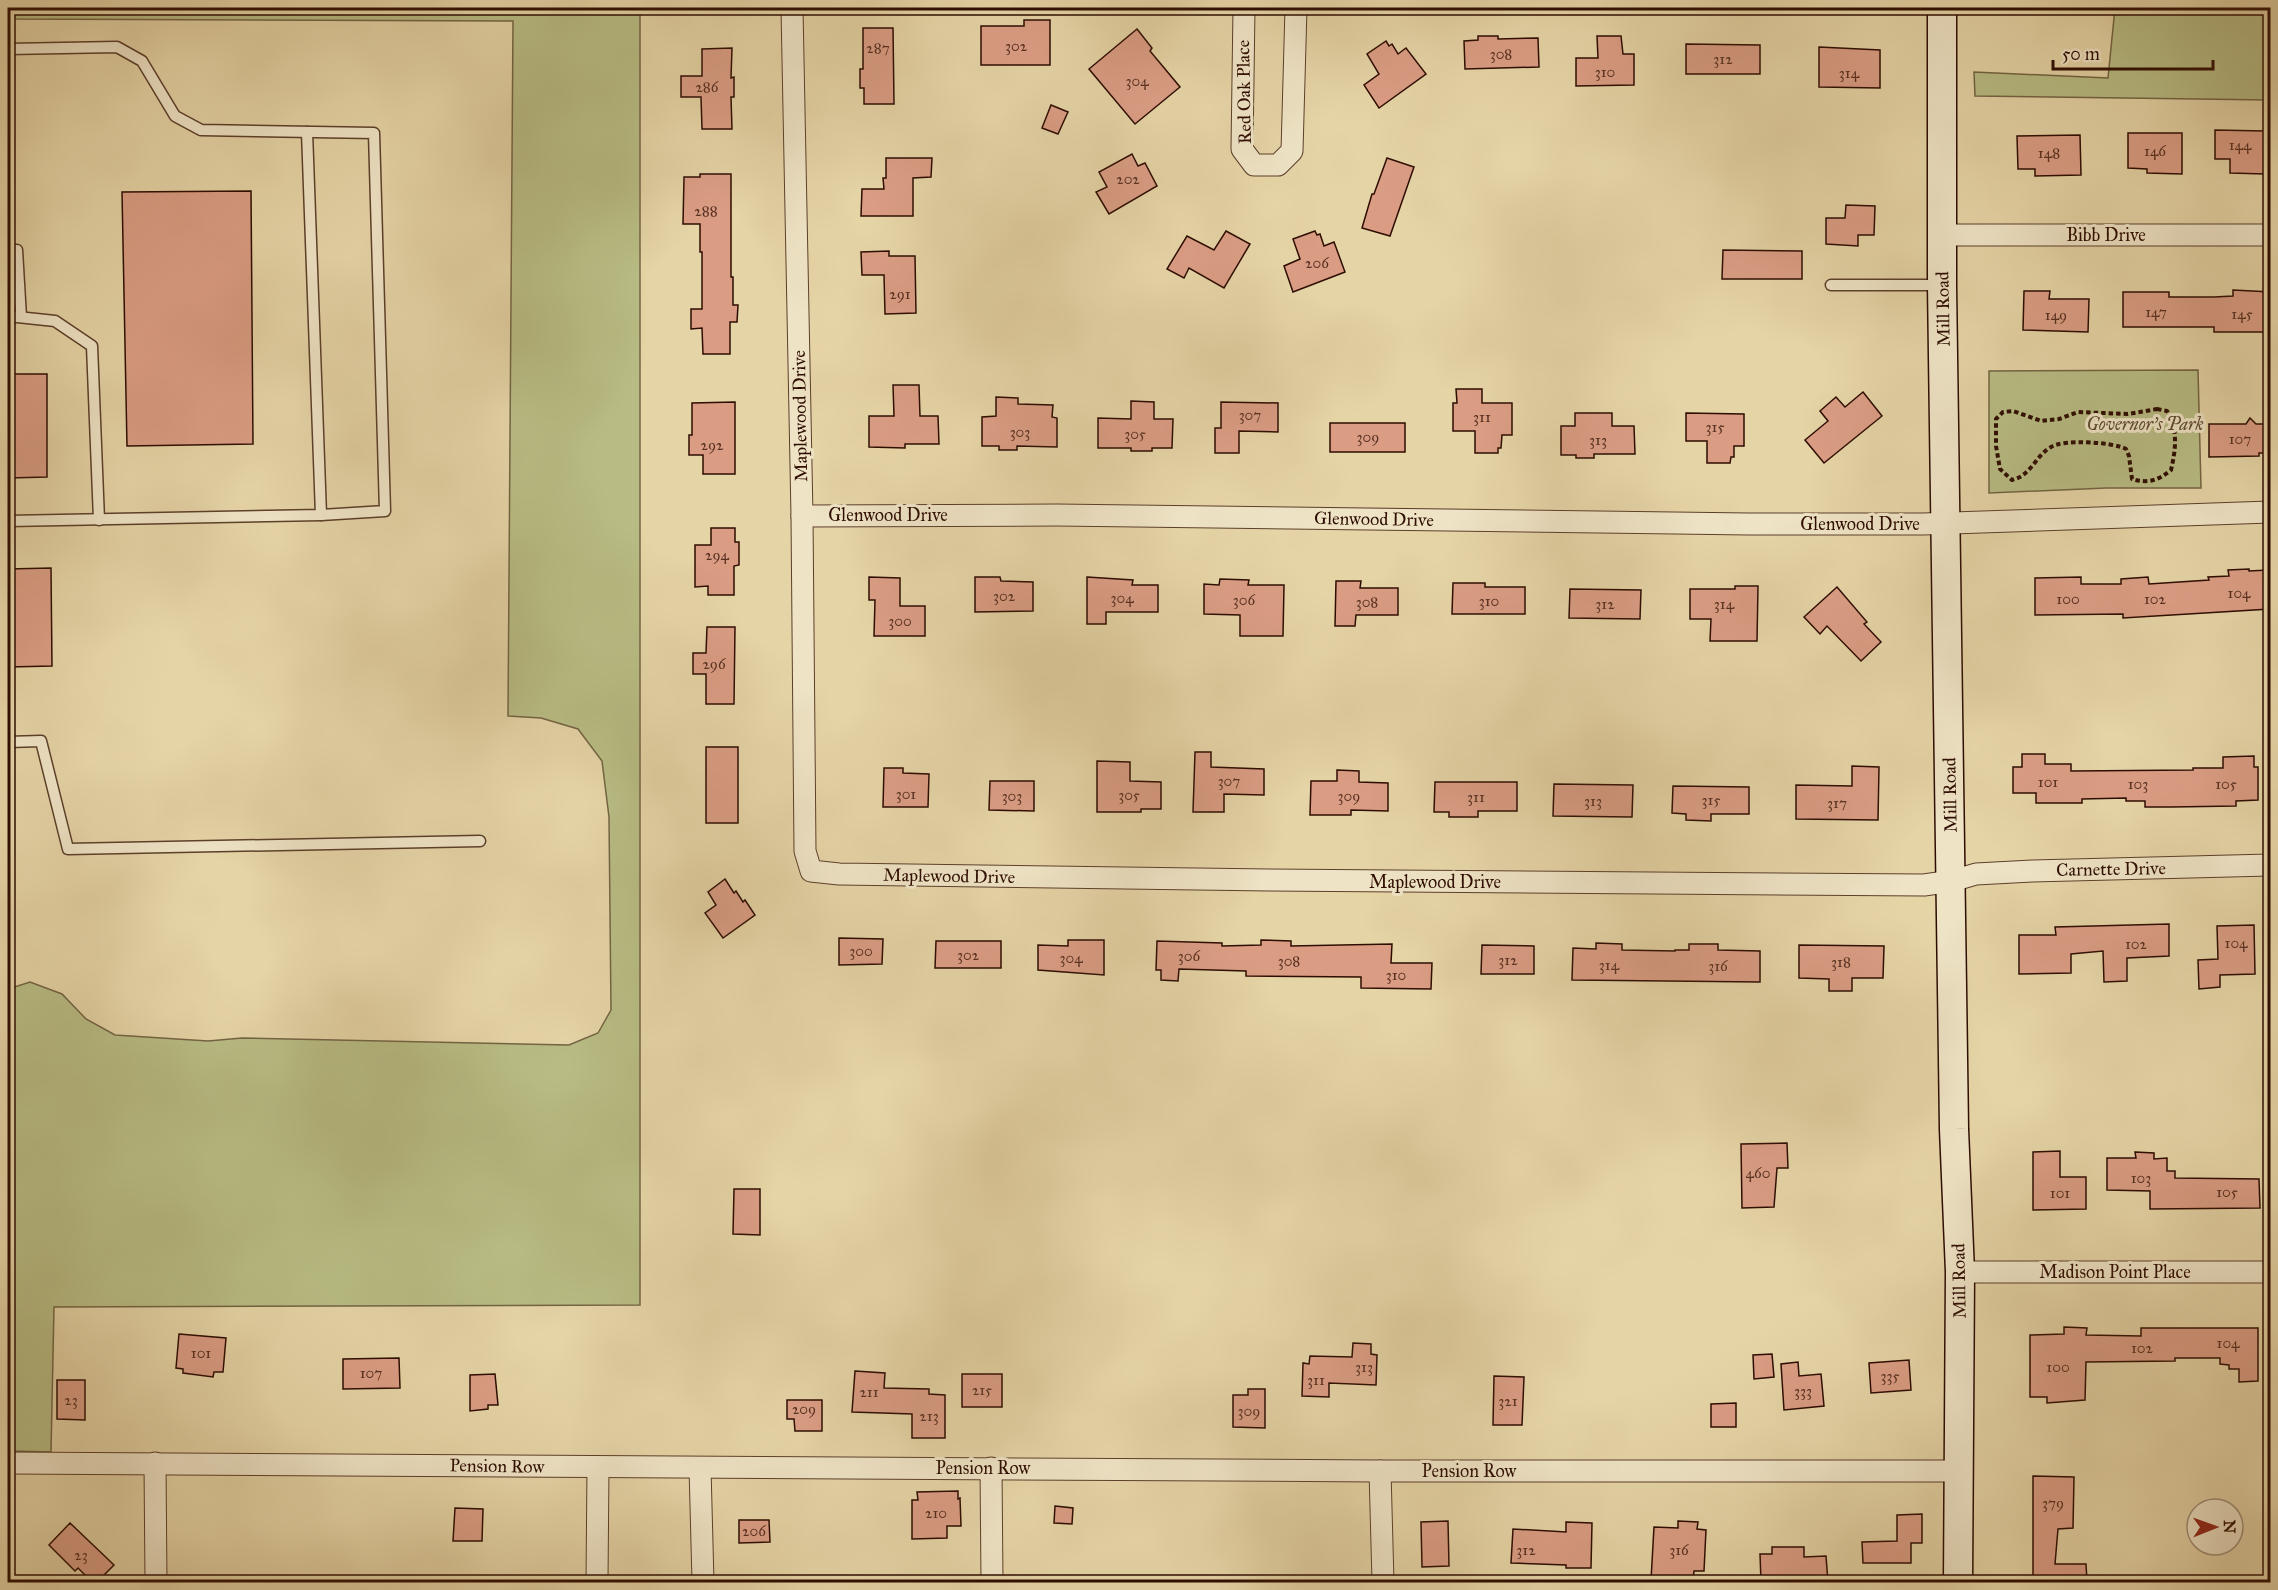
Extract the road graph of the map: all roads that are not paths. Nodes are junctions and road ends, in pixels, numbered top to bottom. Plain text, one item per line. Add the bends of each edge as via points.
1 (792, 8) edge
2 (1244, 8) edge
3 (1296, 8) edge
4 (1942, 8) edge
5 (8, 49) edge
6 (307, 132) junction
7 (1942, 235) junction
8 (2271, 235) edge
9 (8, 250) edge
10 (1831, 285) dead end
11 (1942, 285) junction
12 (8, 316) edge
13 (21, 317) junction
14 (2271, 512) edge
15 (321, 515) junction
16 (802, 516) junction
17 (99, 520) junction
18 (8, 521) edge
19 (1947, 524) junction
20 (8, 742) edge
21 (480, 841) dead end
22 (2271, 865) edge
23 (1952, 881) junction
24 (1960, 1272) junction
25 (2271, 1272) edge
26 (8, 1463) edge
27 (155, 1463) junction
28 (598, 1467) junction
29 (700, 1468) junction
30 (991, 1468) junction
31 (1380, 1471) junction
32 (1958, 1471) junction
33 (156, 1582) edge
34 (597, 1582) edge
35 (703, 1582) edge
36 (992, 1582) edge
37 (1383, 1582) edge
38 (1958, 1582) edge

1 - 16 street, Maplewood Drive
2 - 3 street, Red Oak Place via 1242,149 1254,165 1278,165 1292,151
4 - 7 street, Mill Road
5 - 6 lane via 117,47 142,61 175,116 201,130
6 - 15 lane
6 - 15 lane via 374,133 385,511
7 - 8 street, Bibb Drive
7 - 11 street, Mill Road
9 - 13 lane via 17,250
10 - 11 lane
11 - 19 street, Mill Road
12 - 13 lane
13 - 17 lane via 56,321 92,346
14 - 19 street
15 - 17 lane
16 - 19 street, Glenwood Drive
16 - 23 street, Maplewood Drive via 805,851 811,871 1834,885 1924,885
17 - 18 lane
19 - 23 street, Mill Road
20 - 21 lane via 41,741 68,849
22 - 23 street, Carnette Drive via 2032,871 1976,874
23 - 24 street, Mill Road via 1954,1129
24 - 25 street, Madison Point Place
24 - 32 street, Mill Road
26 - 27 street, Pension Row
27 - 28 street, Pension Row
27 - 33 street
28 - 29 street, Pension Row
28 - 34 street
29 - 30 street, Pension Row
29 - 35 street
30 - 31 street, Pension Row
30 - 36 street
31 - 32 street, Pension Row
31 - 37 street
32 - 38 street, Mill Road

